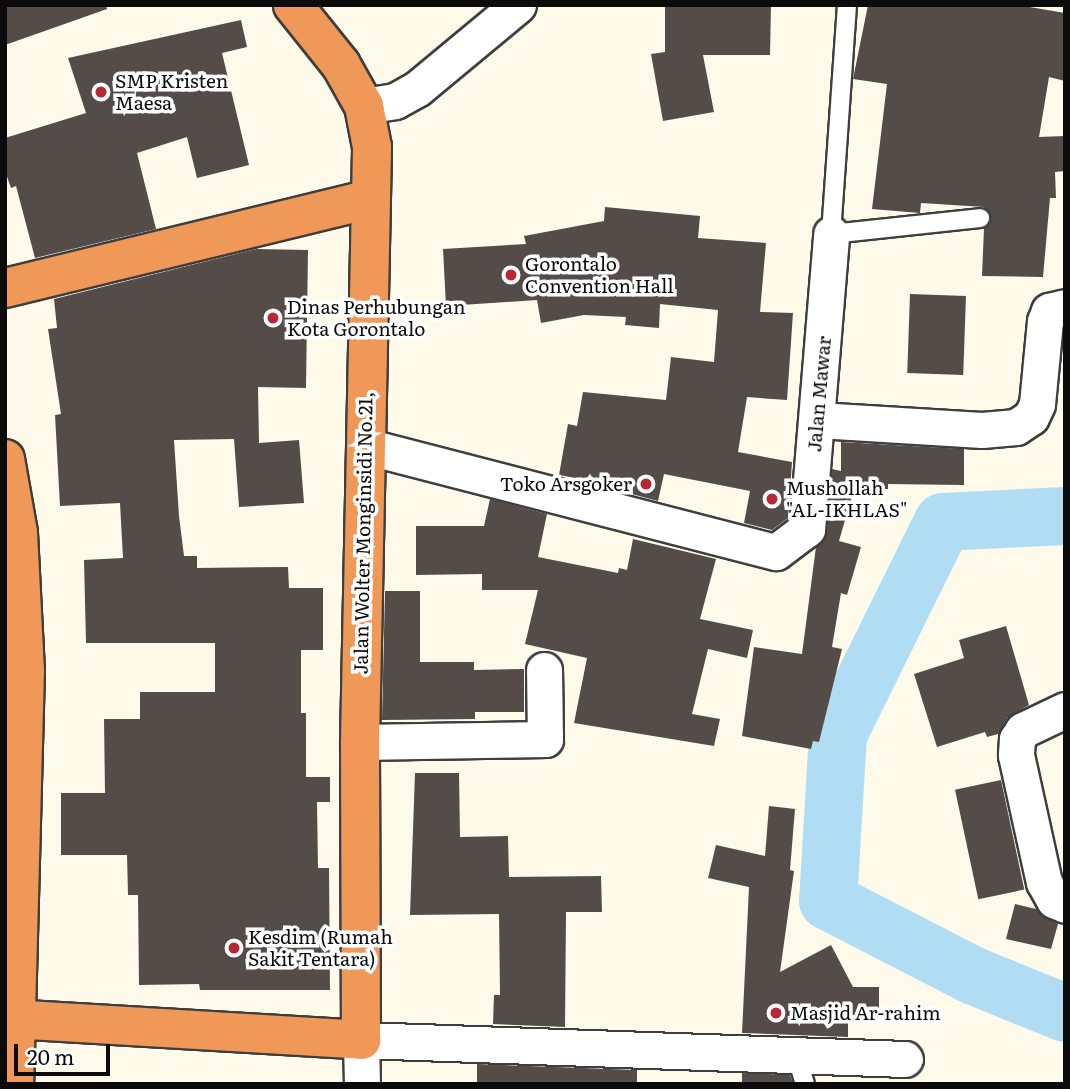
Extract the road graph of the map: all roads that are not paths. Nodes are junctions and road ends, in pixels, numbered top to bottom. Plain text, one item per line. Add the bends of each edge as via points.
1 (293, 5) edge
2 (518, 5) edge
3 (847, 5) edge
4 (364, 106) junction
5 (369, 199) junction
6 (980, 218) dead end
7 (831, 234) junction
8 (5, 288) edge
9 (1065, 307) edge
10 (818, 420) junction
11 (365, 446) junction
12 (5, 459) edge
13 (15, 668) edge
14 (544, 670) dead end
15 (1065, 710) edge
16 (359, 742) junction
17 (1065, 905) edge
18 (9, 1019) edge
19 (360, 1040) junction
20 (905, 1059) dead end
21 (801, 1071) edge
22 (13, 1084) edge
23 (362, 1084) edge

1 - 4 highway, Jalan Wolter Monginsidi No.21, via 341,65
2 - 4 street via 418,88 395,102
3 - 7 lane, Jalan Mawar
4 - 5 highway, Jalan Wolter Monginsidi No.21, via 372,146
5 - 8 highway
5 - 11 highway, Jalan Wolter Monginsidi No.21,
6 - 7 lane
7 - 10 street, Jalan Mawar
9 - 10 street via 1049,312 1045,321 1037,404 1031,417 1016,427 982,430
10 - 11 street, Jalan Mawar via 807,529 776,552
11 - 16 highway, Jalan Wolter Monginsidi No.21,
12 - 13 highway via 18,533
13 - 18 highway
14 - 16 street via 545,739
15 - 17 street via 1023,730 1016,755 1044,882 1054,900
16 - 19 highway, Jalan Wolter Monginsidi No.21,
18 - 19 highway
18 - 22 highway
19 - 21 street
19 - 23 street, Jalan Wolter Monginsidi No.21,
20 - 21 street

